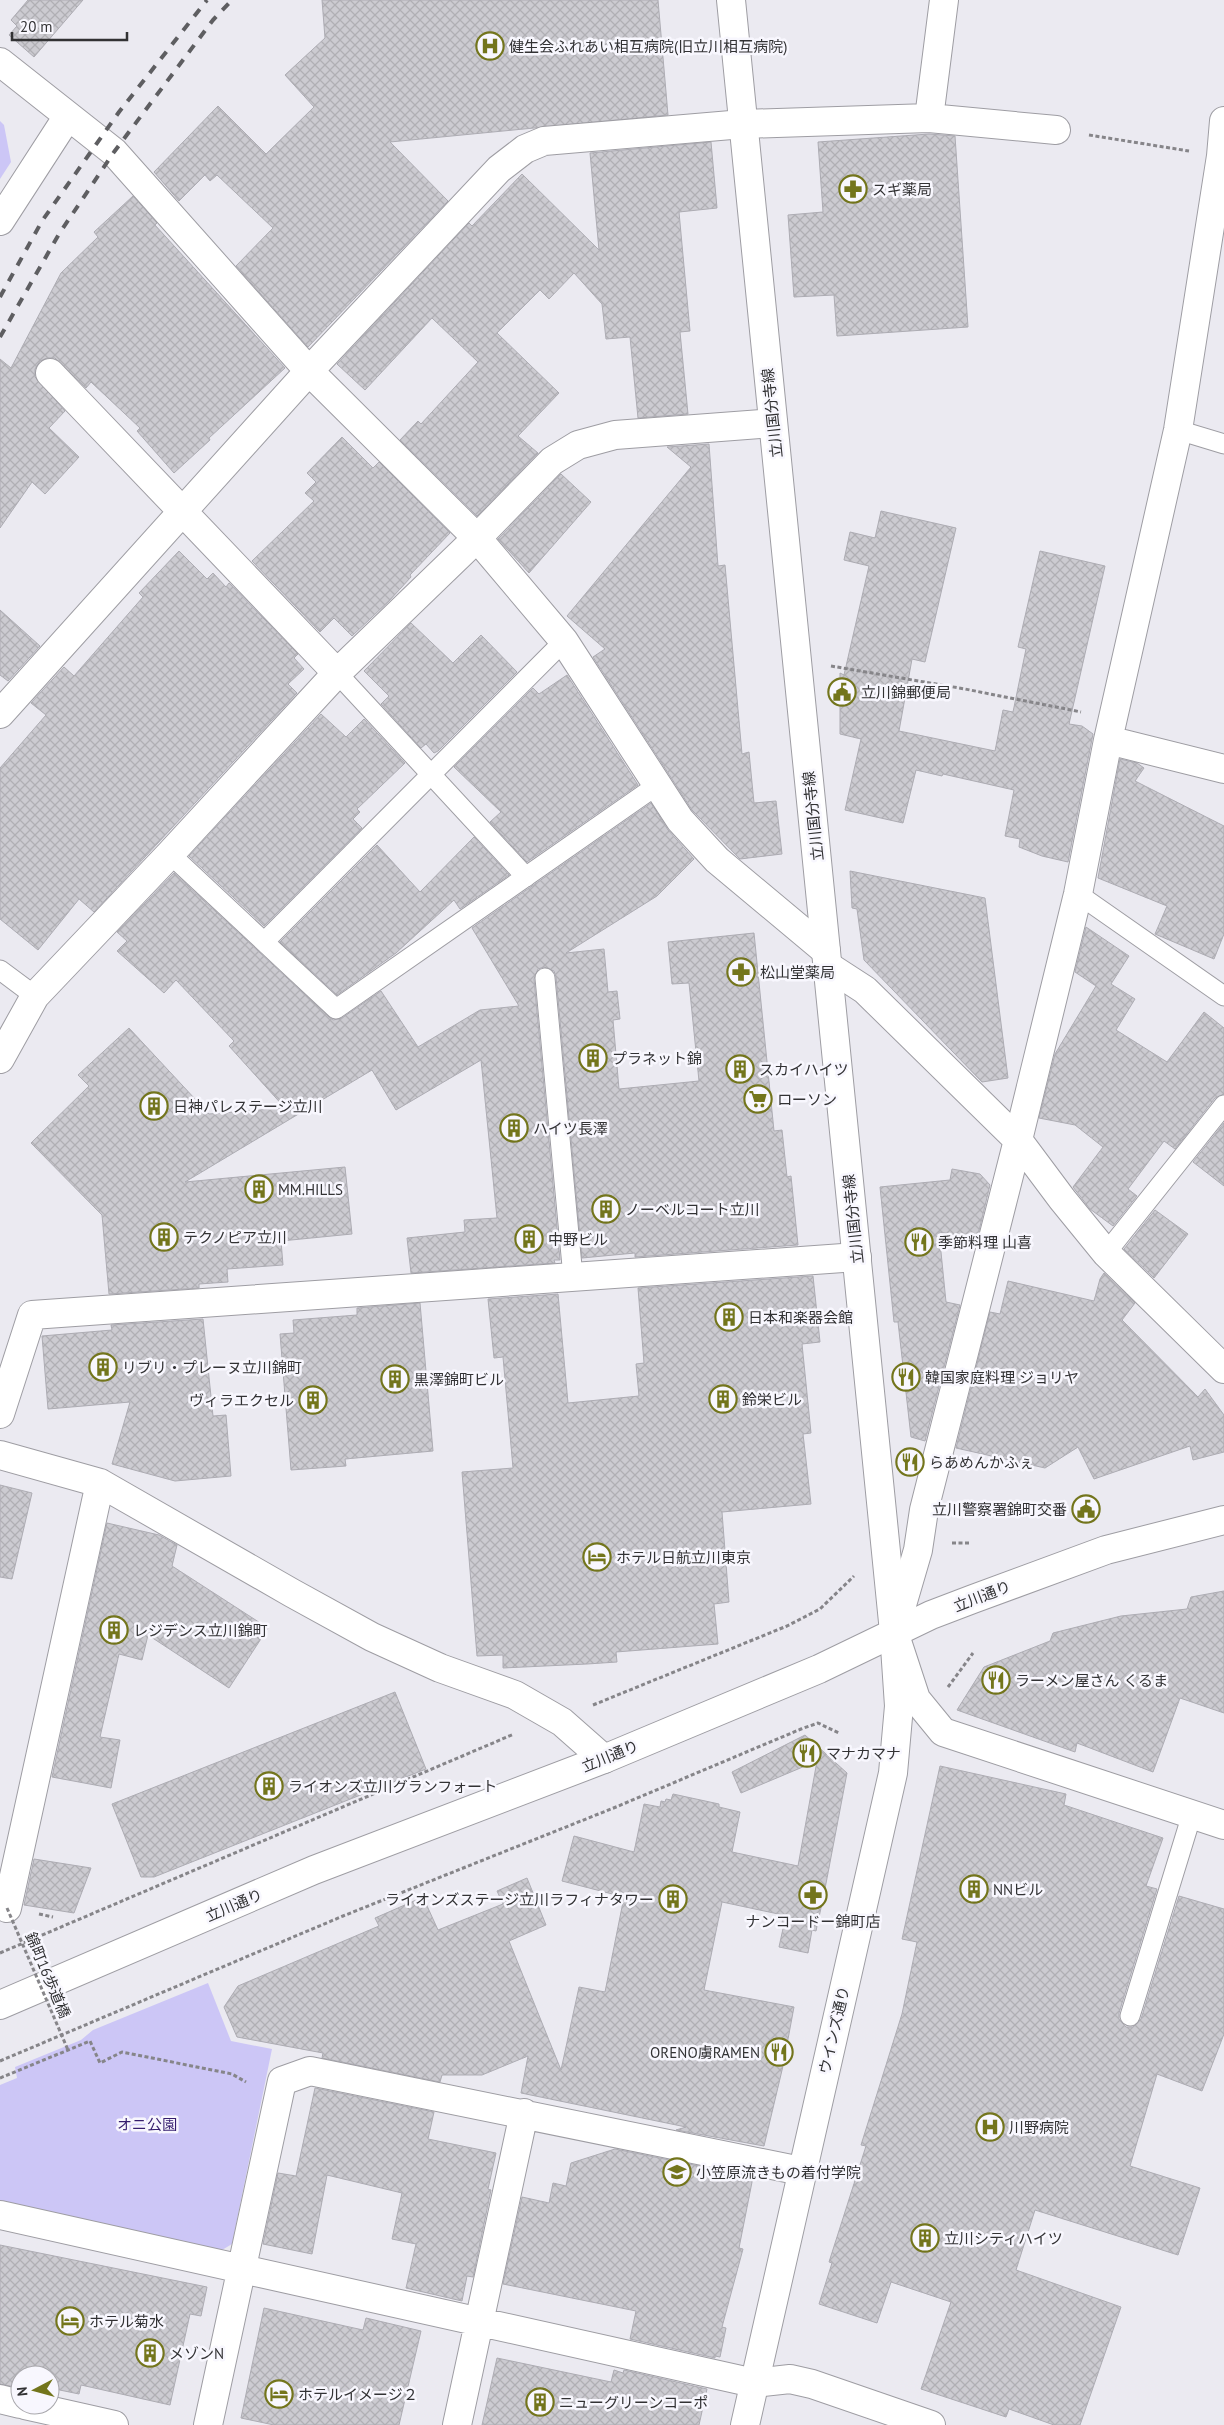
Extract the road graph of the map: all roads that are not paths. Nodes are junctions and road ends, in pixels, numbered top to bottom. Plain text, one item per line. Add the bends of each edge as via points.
1 (731, 0) edge
2 (944, 0) edge
3 (0, 62) edge
4 (68, 116) junction
5 (929, 118) junction
6 (1224, 121) edge
7 (744, 124) junction
8 (1056, 130) road end
9 (1223, 156) edge
10 (0, 221) edge
11 (309, 371) junction
12 (50, 373) dead end
13 (773, 423) junction
14 (1178, 430) junction
15 (1224, 444) edge
16 (182, 511) junction
17 (477, 538) junction
18 (564, 641) junction
19 (337, 673) junction
20 (0, 714) edge
21 (1111, 730) junction
22 (1224, 769) edge
23 (431, 773) junction
24 (656, 786) junction
25 (170, 854) junction
26 (526, 877) junction
27 (1078, 894) junction
28 (265, 941) junction
29 (827, 959) junction
30 (0, 970) edge
31 (545, 978) dead end
32 (35, 996) junction
33 (1224, 996) edge
34 (0, 1059) edge
35 (1224, 1105) edge
36 (1018, 1140) junction
37 (1106, 1253) junction
38 (857, 1257) junction
39 (573, 1277) junction
40 (1224, 1369) edge
41 (0, 1414) edge
42 (0, 1455) edge
43 (100, 1483) junction
44 (1224, 1520) edge
45 (894, 1632) junction
46 (604, 1759) junction
47 (1192, 1814) junction
48 (1224, 1825) edge
49 (7, 1908) road end
50 (0, 2005) edge
51 (1130, 2016) dead end
52 (524, 2113) junction
53 (801, 2171) junction
54 (0, 2216) edge
55 (241, 2269) junction
56 (479, 2322) junction
57 (754, 2383) junction
58 (60, 2413) edge
59 (114, 2425) edge
60 (208, 2425) edge
61 (457, 2425) edge
62 (745, 2425) edge
63 (931, 2425) edge

1 - 7 street, 立川国分寺線
2 - 5 street
3 - 4 street
4 - 10 street
4 - 11 street via 114,152
5 - 7 street
5 - 8 street
6 - 9 street
7 - 11 street via 544,141 525,149 499,169
7 - 13 street, 立川国分寺線
9 - 14 street
11 - 16 street
11 - 17 street
12 - 16 street
13 - 17 street via 615,435 578,445 552,461
13 - 29 street, 立川国分寺線
14 - 15 lane
14 - 21 street
16 - 19 street
16 - 20 street
17 - 18 street
17 - 19 street
18 - 23 lane
18 - 24 street
19 - 23 lane
19 - 25 street
21 - 22 street
21 - 27 street
23 - 26 lane
23 - 28 lane
24 - 26 lane
24 - 29 street via 680,820 717,860
25 - 28 lane
25 - 32 street
26 - 28 lane via 336,1009
27 - 33 lane
27 - 36 street
29 - 36 street via 865,990
29 - 38 street, 立川国分寺線
30 - 32 lane
31 - 39 lane
32 - 34 street
35 - 37 lane
36 - 37 street
36 - 45 street via 924,1510 918,1550
37 - 40 street
38 - 39 street
38 - 45 street, 立川国分寺線
39 - 41 street via 32,1316
42 - 43 street
43 - 46 street via 372,1637 440,1668 515,1695 562,1722
43 - 49 street
44 - 45 street, 立川通り via 1106,1550 973,1598
45 - 46 street, 立川通り via 819,1669
45 - 47 street via 916,1699 943,1732
45 - 53 street, ウインズ通り via 899,1706 893,1773
46 - 50 street, 立川通り via 314,1870
47 - 48 street
47 - 51 lane
52 - 53 street
52 - 55 street via 310,2071 282,2081
52 - 56 street
53 - 57 street, ウインズ通り
54 - 55 street
55 - 56 street
55 - 60 street
56 - 57 street
56 - 61 street
57 - 62 street, ウインズ通り
57 - 63 street via 790,2379 812,2384
58 - 59 street

